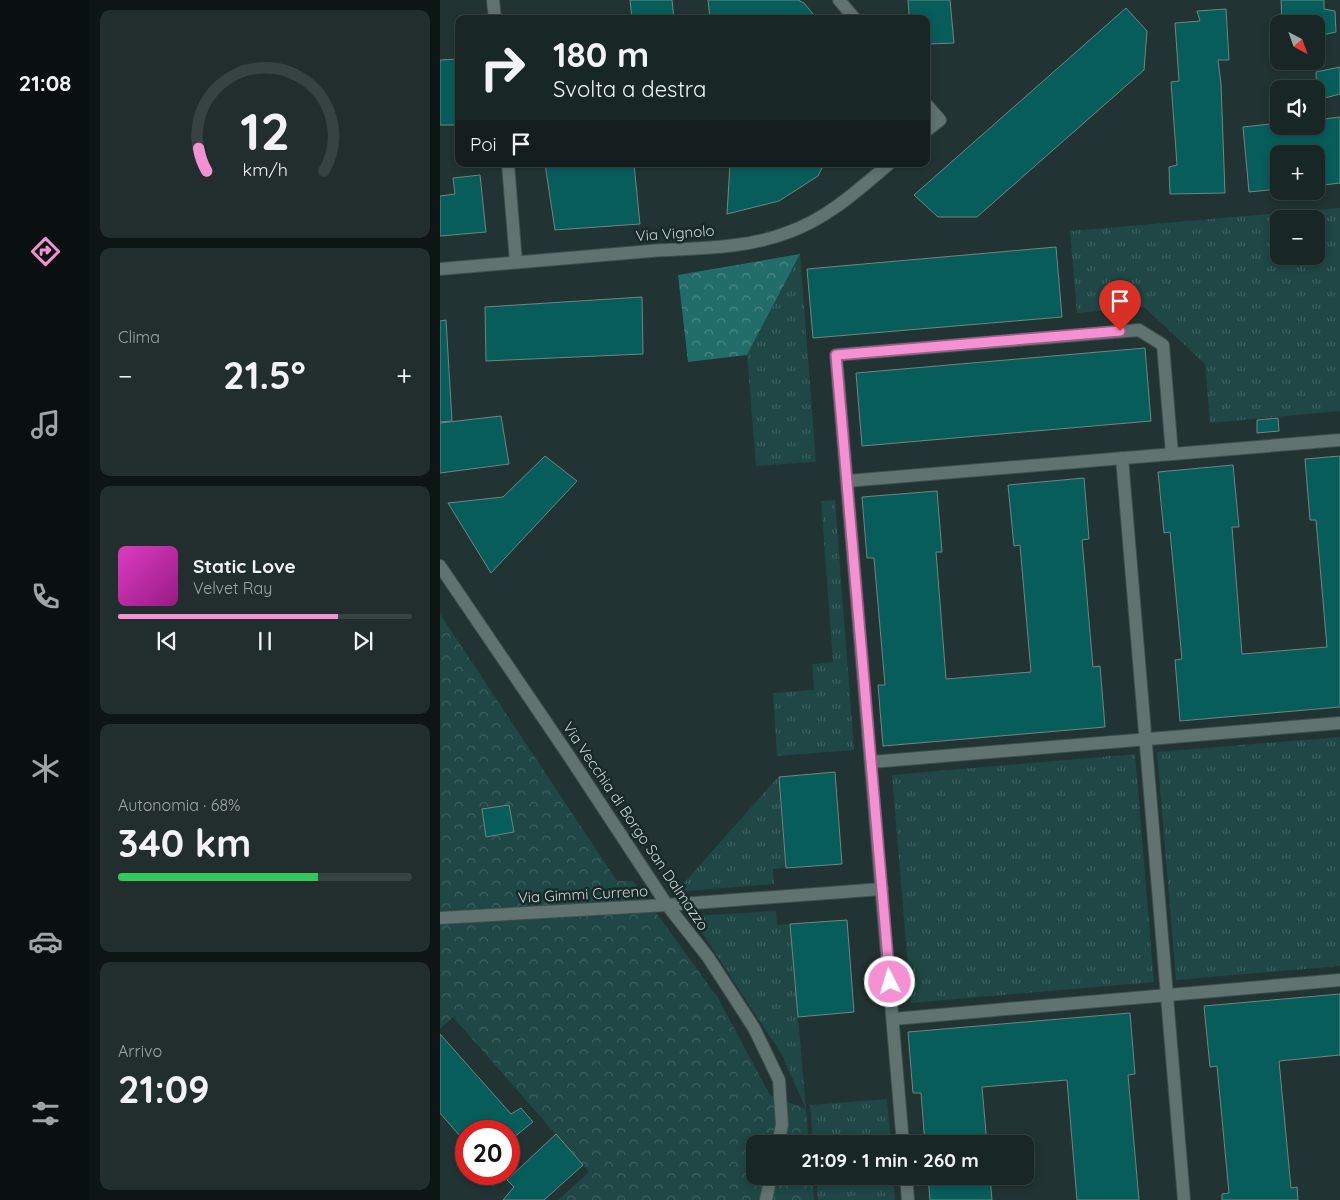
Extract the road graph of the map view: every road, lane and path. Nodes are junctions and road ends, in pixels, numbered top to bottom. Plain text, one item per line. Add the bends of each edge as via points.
1 (493, 0) edge
2 (839, 0) edge
3 (495, 15) edge
4 (852, 15) edge
5 (930, 109) edge
6 (930, 128) edge
7 (508, 167) edge
8 (885, 167) edge
9 (516, 262) junction
10 (440, 269) edge
11 (1340, 440) edge
12 (1172, 454) junction
13 (1122, 458) junction
14 (847, 481) junction
15 (440, 566) edge
16 (1340, 723) edge
17 (1145, 739) junction
18 (871, 762) junction
19 (882, 889) junction
20 (667, 905) junction
21 (440, 918) edge
22 (1340, 980) edge
23 (1167, 995) junction
24 (893, 1019) junction
25 (780, 1135) edge
26 (902, 1135) edge
27 (769, 1185) edge
28 (907, 1185) edge
29 (766, 1200) edge
30 (908, 1200) edge
31 (1184, 1200) edge

1 - 3 street
2 - 4 street
5 - 6 street via 940,120
7 - 9 street
8 - 9 street, Via Vignolo via 848,199 819,218 790,232 749,244
9 - 10 street, Via Vignolo
11 - 12 street
12 - 13 street
12 - 14 street via 1163,345 1139,330 836,355
13 - 14 street
13 - 17 street
14 - 18 street
15 - 20 street, Via Vecchia di Borgo San Dalmazzo
16 - 17 street
17 - 18 street
17 - 23 street
18 - 19 street
19 - 20 street, Via Gimmi Curreno
19 - 24 street
20 - 21 street, Via Gimmi Curreno
20 - 25 street, Via Vecchia di Borgo San Dalmazzo via 708,957 749,1020 779,1080
22 - 23 street
23 - 24 street
23 - 31 street
24 - 26 street
27 - 29 street
28 - 30 street

